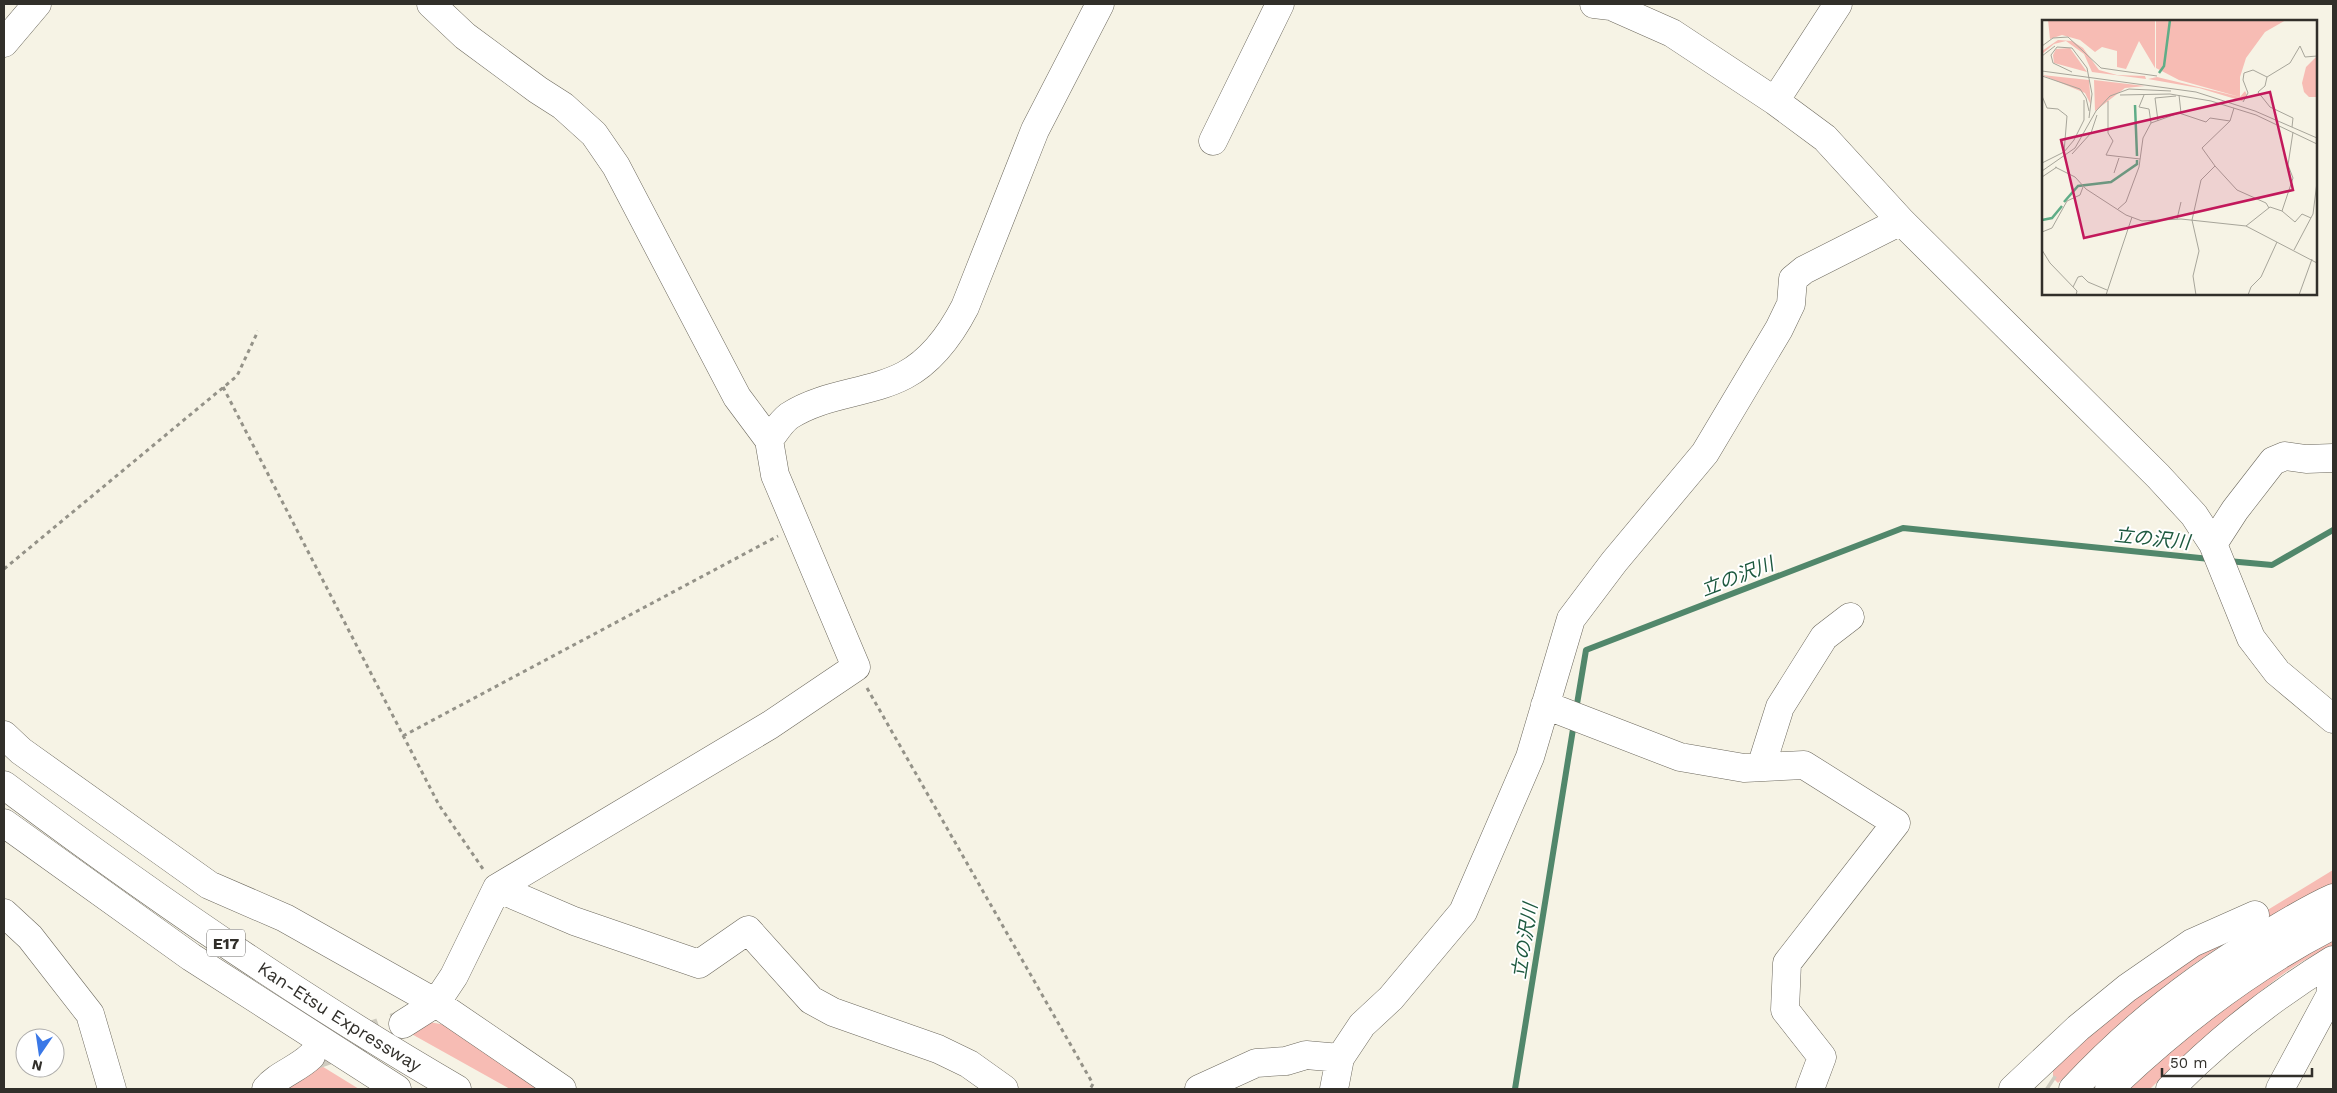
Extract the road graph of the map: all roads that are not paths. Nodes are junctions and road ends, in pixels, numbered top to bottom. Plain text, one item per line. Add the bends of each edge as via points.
1 (37, 4) edge
2 (431, 4) edge
3 (1100, 4) edge
4 (1280, 4) edge
5 (1594, 4) edge
6 (1838, 4) edge
7 (4, 43) edge
8 (1775, 101) junction
9 (1213, 141) dead end
10 (1901, 221) junction
11 (769, 440) junction
12 (2333, 458) edge
13 (2215, 547) junction
14 (1850, 617) dead end
15 (1545, 705) junction
16 (2333, 719) edge
17 (4, 735) edge
18 (1761, 767) junction
19 (4, 785) edge
20 (4, 823) edge
21 (497, 888) junction
22 (2333, 898) edge
23 (4, 913) edge
24 (2255, 915) dead end
25 (2333, 925) edge
26 (2333, 960) edge
27 (2333, 969) edge
28 (436, 1003) junction
29 (403, 1024) tunnel mouth
30 (311, 1056) tunnel mouth
31 (1340, 1058) junction
32 (1255, 1076) edge
33 (2041, 1084) edge
34 (452, 1086) edge
35 (112, 1089) edge
36 (266, 1089) edge
37 (397, 1089) edge
38 (562, 1089) edge
39 (1002, 1089) edge
40 (1199, 1089) edge
41 (1334, 1089) edge
42 (1810, 1089) edge
43 (2109, 1089) edge
44 (2170, 1089) edge
45 (2280, 1089) edge

1 - 7 main road
2 - 11 main road via 464,36 563,106 594,134 616,166 737,397
3 - 11 main road via 1035,130 965,307 951,334 925,361 906,374 806,408 789,417
4 - 9 main road
5 - 8 main road via 1611,6 1672,33
6 - 8 main road
8 - 10 main road via 1825,138
10 - 13 main road via 2158,476 2194,515
10 - 15 main road via 1804,270 1793,279 1791,304 1779,329 1705,454 1614,562 1571,619
11 - 21 main road via 775,475 856,668 770,725
12 - 13 main road via 2285,456 2273,461 2235,510
13 - 16 main road via 2251,638 2277,672
14 - 18 main road via 1824,637 1780,707
15 - 18 main road via 1680,757 1744,768
15 - 31 main road via 1530,757 1463,912 1391,998 1362,1025
17 - 28 main road via 21,751 209,885 285,918
18 - 42 main road via 1804,765 1896,823 1788,963 1785,1010 1822,1057
19 - 34 main road, Kan-Etsu Expressway / E17 via 210,932 316,1003
20 - 37 main road, Kan-Etsu Expressway / E17 via 191,957
21 - 28 main road via 454,976
21 - 39 main road via 574,921 699,964 748,930 811,1000 833,1012 938,1048 969,1064
22 - 33 main road via 2240,951 2195,981 2129,1033
23 - 35 main road via 30,937 90,1014
24 - 33 main road via 2192,943 2135,982 2078,1028
25 - 43 main road via 2250,973 2211,1001
26 - 44 main road via 2236,1028
27 - 45 main road via 2330,996
28 - 29 main road
28 - 38 main road
30 - 36 main road
31 - 32 main road via 1306,1055
31 - 41 main road
32 - 40 main road

